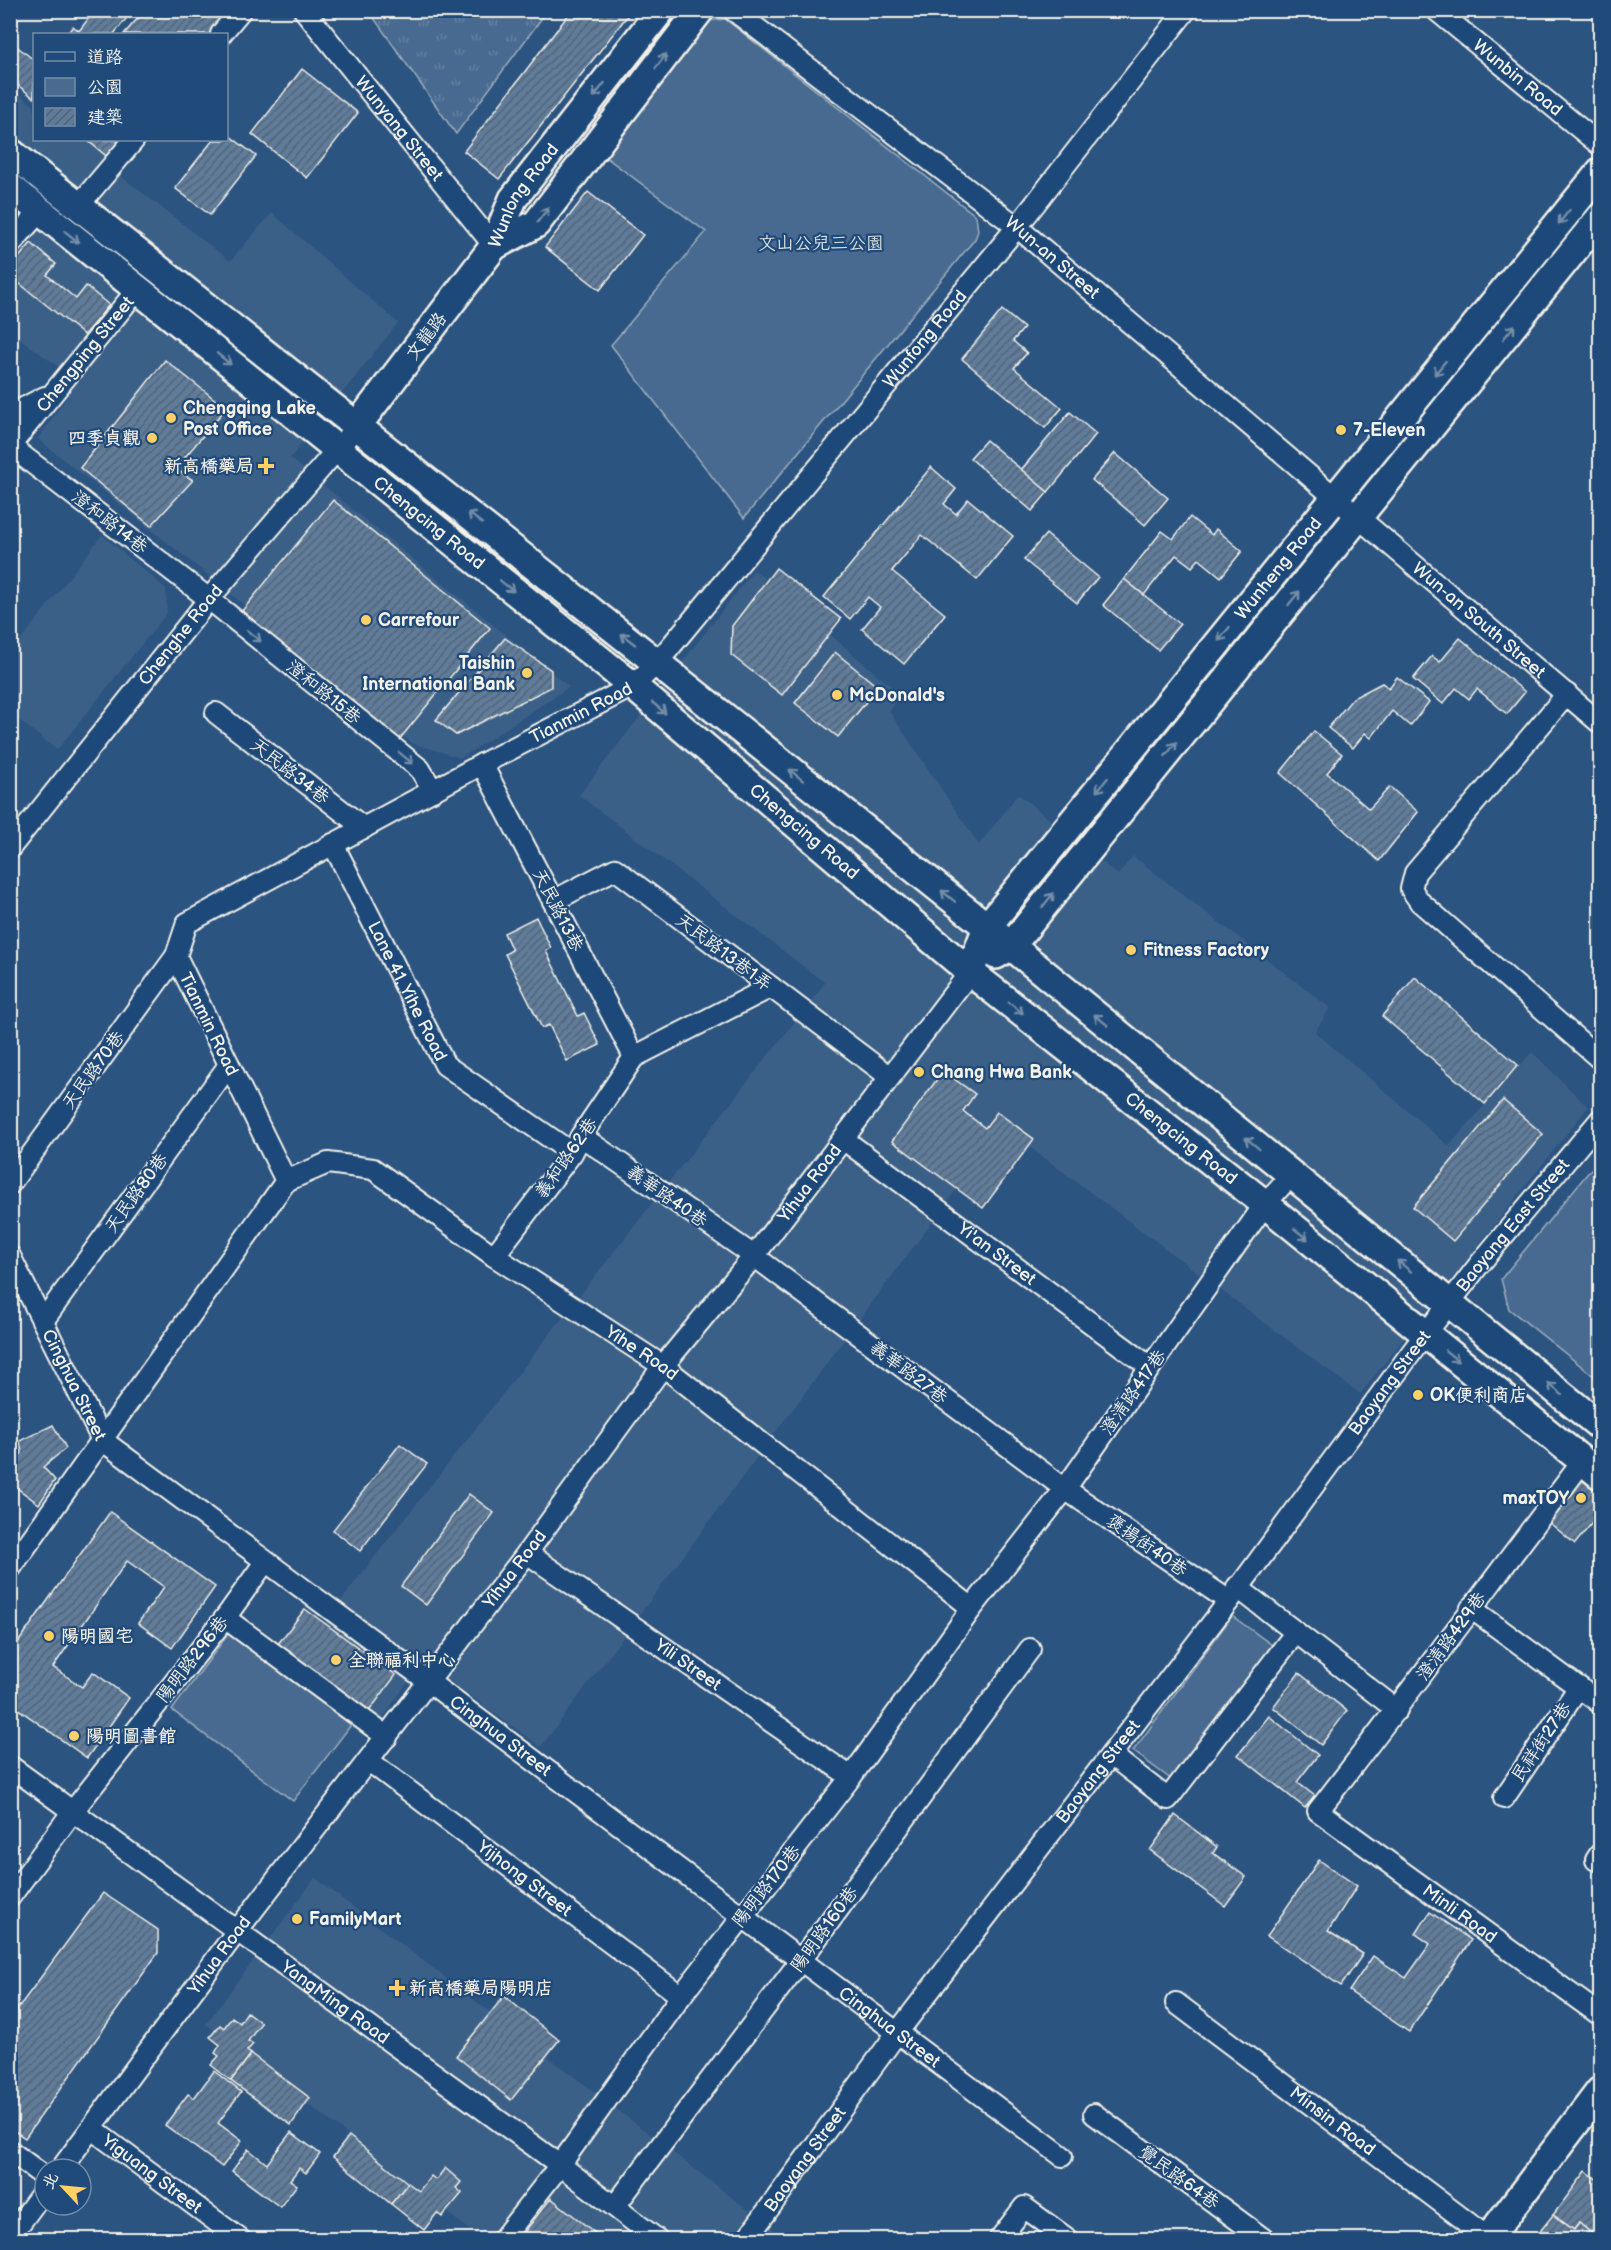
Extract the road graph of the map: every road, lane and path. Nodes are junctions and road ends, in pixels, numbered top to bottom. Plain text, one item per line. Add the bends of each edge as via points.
1 (241, 10) edge
2 (304, 10) edge
3 (661, 10) edge
4 (700, 10) edge
5 (733, 10) edge
6 (1186, 10) edge
7 (1436, 10) edge
8 (222, 33) edge
9 (133, 141) edge
10 (1600, 145) edge
11 (10, 152) edge
12 (1600, 172) edge
13 (10, 187) edge
14 (79, 205) dead end
15 (40, 211) junction
16 (1600, 218) edge
17 (1017, 227) junction
18 (10, 244) edge
19 (494, 246) junction
20 (137, 290) junction
21 (52, 393) junction
22 (10, 415) edge
23 (357, 426) junction
24 (10, 446) edge
25 (337, 451) junction
26 (1335, 497) junction
27 (1360, 517) junction
28 (209, 599) junction
29 (657, 663) junction
30 (633, 686) junction
31 (1567, 694) junction
32 (216, 713) dead end
33 (1600, 723) edge
34 (482, 764) junction
35 (433, 791) junction
36 (364, 828) junction
37 (333, 844) junction
38 (10, 848) edge
39 (553, 901) junction
40 (987, 927) junction
41 (1011, 945) junction
42 (176, 956) junction
43 (970, 972) junction
44 (771, 987) junction
45 (634, 1057) junction
46 (1600, 1059) edge
47 (229, 1065) junction
48 (890, 1077) junction
49 (1600, 1120) edge
50 (843, 1139) junction
51 (577, 1145) junction
52 (1291, 1175) junction
53 (286, 1181) junction
54 (10, 1184) edge
55 (1265, 1204) junction
56 (10, 1256) edge
57 (494, 1256) junction
58 (754, 1256) junction
59 (1450, 1303) junction
60 (43, 1321) junction
61 (1426, 1335) junction
62 (663, 1366) junction
63 (1150, 1367) junction
64 (1600, 1426) edge
65 (102, 1440) junction
66 (1592, 1468) edge
67 (1065, 1489) junction
68 (527, 1553) junction
69 (265, 1562) junction
70 (10, 1569) edge
71 (1233, 1594) junction
72 (972, 1608) junction
73 (1471, 1608) junction
74 (225, 1618) junction
75 (1296, 1632) junction
76 (1030, 1649) dead end
77 (429, 1682) junction
78 (1579, 1687) junction
79 (1600, 1703) edge
80 (1397, 1710) junction
81 (387, 1737) junction
82 (1111, 1755) junction
83 (369, 1761) junction
84 (10, 1766) edge
85 (850, 1777) junction
86 (1504, 1798) dead end
87 (1318, 1810) joint
88 (73, 1811) junction
89 (10, 1897) edge
90 (742, 1917) junction
91 (237, 1931) junction
92 (801, 1960) junction
93 (681, 1996) junction
94 (1176, 2003) dead end
95 (1600, 2014) edge
96 (897, 2033) junction
97 (1600, 2091) edge
98 (1094, 2114) dead end
99 (92, 2129) junction
100 (10, 2151) edge
101 (1062, 2156) dead end
102 (70, 2157) edge
103 (560, 2165) junction
104 (33, 2168) edge
105 (33, 2205) edge
106 (615, 2206) junction
107 (10, 2237) edge
108 (1489, 2239) edge
109 (241, 2240) edge
110 (502, 2240) edge
111 (658, 2240) edge
112 (746, 2240) edge
113 (999, 2240) edge
114 (1069, 2240) edge
115 (1265, 2240) edge

1 - 8 street
2 - 19 street, Wunyang Street
3 -> 19 main road, Wunlong Road via 513,199
19 -> 4 main road, Wunlong Road via 536,224
5 - 17 street, Wun-an Street
6 - 17 street, Wunfong Road
7 - 10 street, Wunbin Road
9 - 14 street
11 - 23 main road, Chengcing Road
12 -> 26 main road, Wunheng Road
13 - 15 main road, Chengcing Road
15 - 18 street
15 -> 20 main road, Chengcing Road
27 -> 16 main road, Wunheng Road
17 - 26 street, Wun-an Street
17 - 29 street, Wunfong Road
19 - 23 main road, 文龍路
20 - 21 street, Chengping Street
20 -> 25 main road, Chengcing Road
21 - 22 street
21 - 24 street, Chengping Street
23 - 25 street, Chenghe Road
29 -> 23 main road, Chengcing Road
24 - 28 street, 澄和路14巷
25 - 28 street, Chenghe Road
25 -> 30 main road, Chengcing Road
26 - 27 street, Wun-an Street
26 -> 40 main road, Wunheng Road
27 - 31 street, Wun-an South Street
41 -> 27 main road, Wunheng Road
28 -> 35 street, 澄和路15巷 via 420,769
28 - 38 street, Chenghe Road
29 - 30 street, Tianmin Road
40 -> 29 main road, Chengcing Road
30 - 34 street, Tianmin Road
30 -> 43 main road, Chengcing Road
31 - 33 street, Wun-an South Street
31 - 46 street via 1415,873 1411,889 1420,902
32 - 36 street, 天民路34巷
34 - 35 street, Tianmin Road
34 - 39 street, 天民路13巷
35 - 36 street, Tianmin Road
36 - 37 street, Tianmin Road
37 - 42 street, Tianmin Road via 187,923
37 - 51 street, Lane 41, Yihe Road via 445,1065
39 - 44 street, 天民路13巷1弄 via 615,869
39 - 45 street, 天民路13巷
40 - 41 main road, Chengcing Road
40 - 43 main road, Wunheng Road
41 - 43 main road, Wunheng Road
52 -> 41 main road, Chengcing Road
42 - 47 street, Tianmin Road
42 - 54 street, 天民路70巷
43 - 48 street, Yihua Road
43 -> 55 main road, Chengcing Road
44 - 45 street
44 - 48 street, 天民路13巷1弄
45 - 51 street, 義和路62巷
47 - 53 street, Tianmin Road
47 - 60 street, 天民路80巷
48 - 50 street, Yihua Road
49 - 59 street, Baoyang East Street
50 - 58 street, Yihua Road
50 - 63 street, Yi'an Street
51 - 57 street, 義和路62巷
51 - 58 street, 義華路40巷
52 - 55 street, 澄清路417巷
59 -> 52 main road, Chengcing Road
53 - 57 street, Yihe Road via 328,1163 373,1169
53 - 65 street
55 -> 61 main road, Chengcing Road
55 - 63 street, 澄清路417巷
56 - 60 street, Cinghua Street
57 - 62 street, Yihe Road
58 - 62 street, Yihua Road
58 - 67 street, 義華路27巷
59 - 61 street, Baoyang Street
64 -> 59 main road, Chengcing Road
60 - 65 street, Cinghua Street
61 -> 66 main road, Chengcing Road
61 - 71 street, Baoyang Street
62 - 68 street, Yihua Road
62 - 72 street, Yihe Road
63 - 67 street, 澄清路417巷
65 - 69 street, Cinghua Street
65 - 70 street
66 - 73 street, 澄清路429巷
67 - 71 street, 褒揚街40巷
67 - 72 street, 澄清路417巷
68 - 77 street, Yihua Road
68 - 85 street, Yili Street
69 - 74 street, 陽明路296巷
69 - 77 street, Cinghua Street
71 - 75 street, 褒揚街40巷
71 - 82 street, Baoyang Street
72 - 85 street, 陽明路170巷
73 - 78 street
73 - 80 street, 澄清路429巷
74 - 81 street
74 - 88 street, 陽明路296巷
75 - 80 street, 褒揚街40巷
75 - 82 street via 1168,1799
76 - 92 street, 陽明路160巷
77 - 81 street, Yihua Road
77 - 90 street, Cinghua Street
78 - 79 street
78 - 86 street, 民祥街27巷
80 - 87 street, 澄清路429巷
81 - 83 street, Yihua Road
82 - 96 street, Baoyang Street
83 - 91 street, Yihua Road
83 - 93 street, Yijhong Street
84 - 88 street, YangMing Road
85 - 90 street, 陽明路170巷
87 - 95 street, Minli Road
88 - 89 street, 陽明路296巷
88 - 91 street, YangMing Road
90 - 92 street, Cinghua Street
90 - 93 street, 陽明路170巷
91 - 99 street, Yihua Road
91 - 103 street, YangMing Road
92 - 96 street, Cinghua Street
92 - 106 street, 陽明路160巷
93 - 103 street, 陽明路170巷
94 - 108 street, Minsin Road
96 - 101 street, Cinghua Street
96 - 112 street, Baoyang Street
97 - 108 main road
98 - 115 street, 覺民路64巷
99 - 102 street, Yihua Road
99 - 109 street, Yiguang Street
100 - 104 street
103 - 106 street, YangMing Road
103 - 110 street, 陽明路170巷
105 - 107 street
106 - 111 street, YangMing Road
113 - 114 street via 1024,2206

